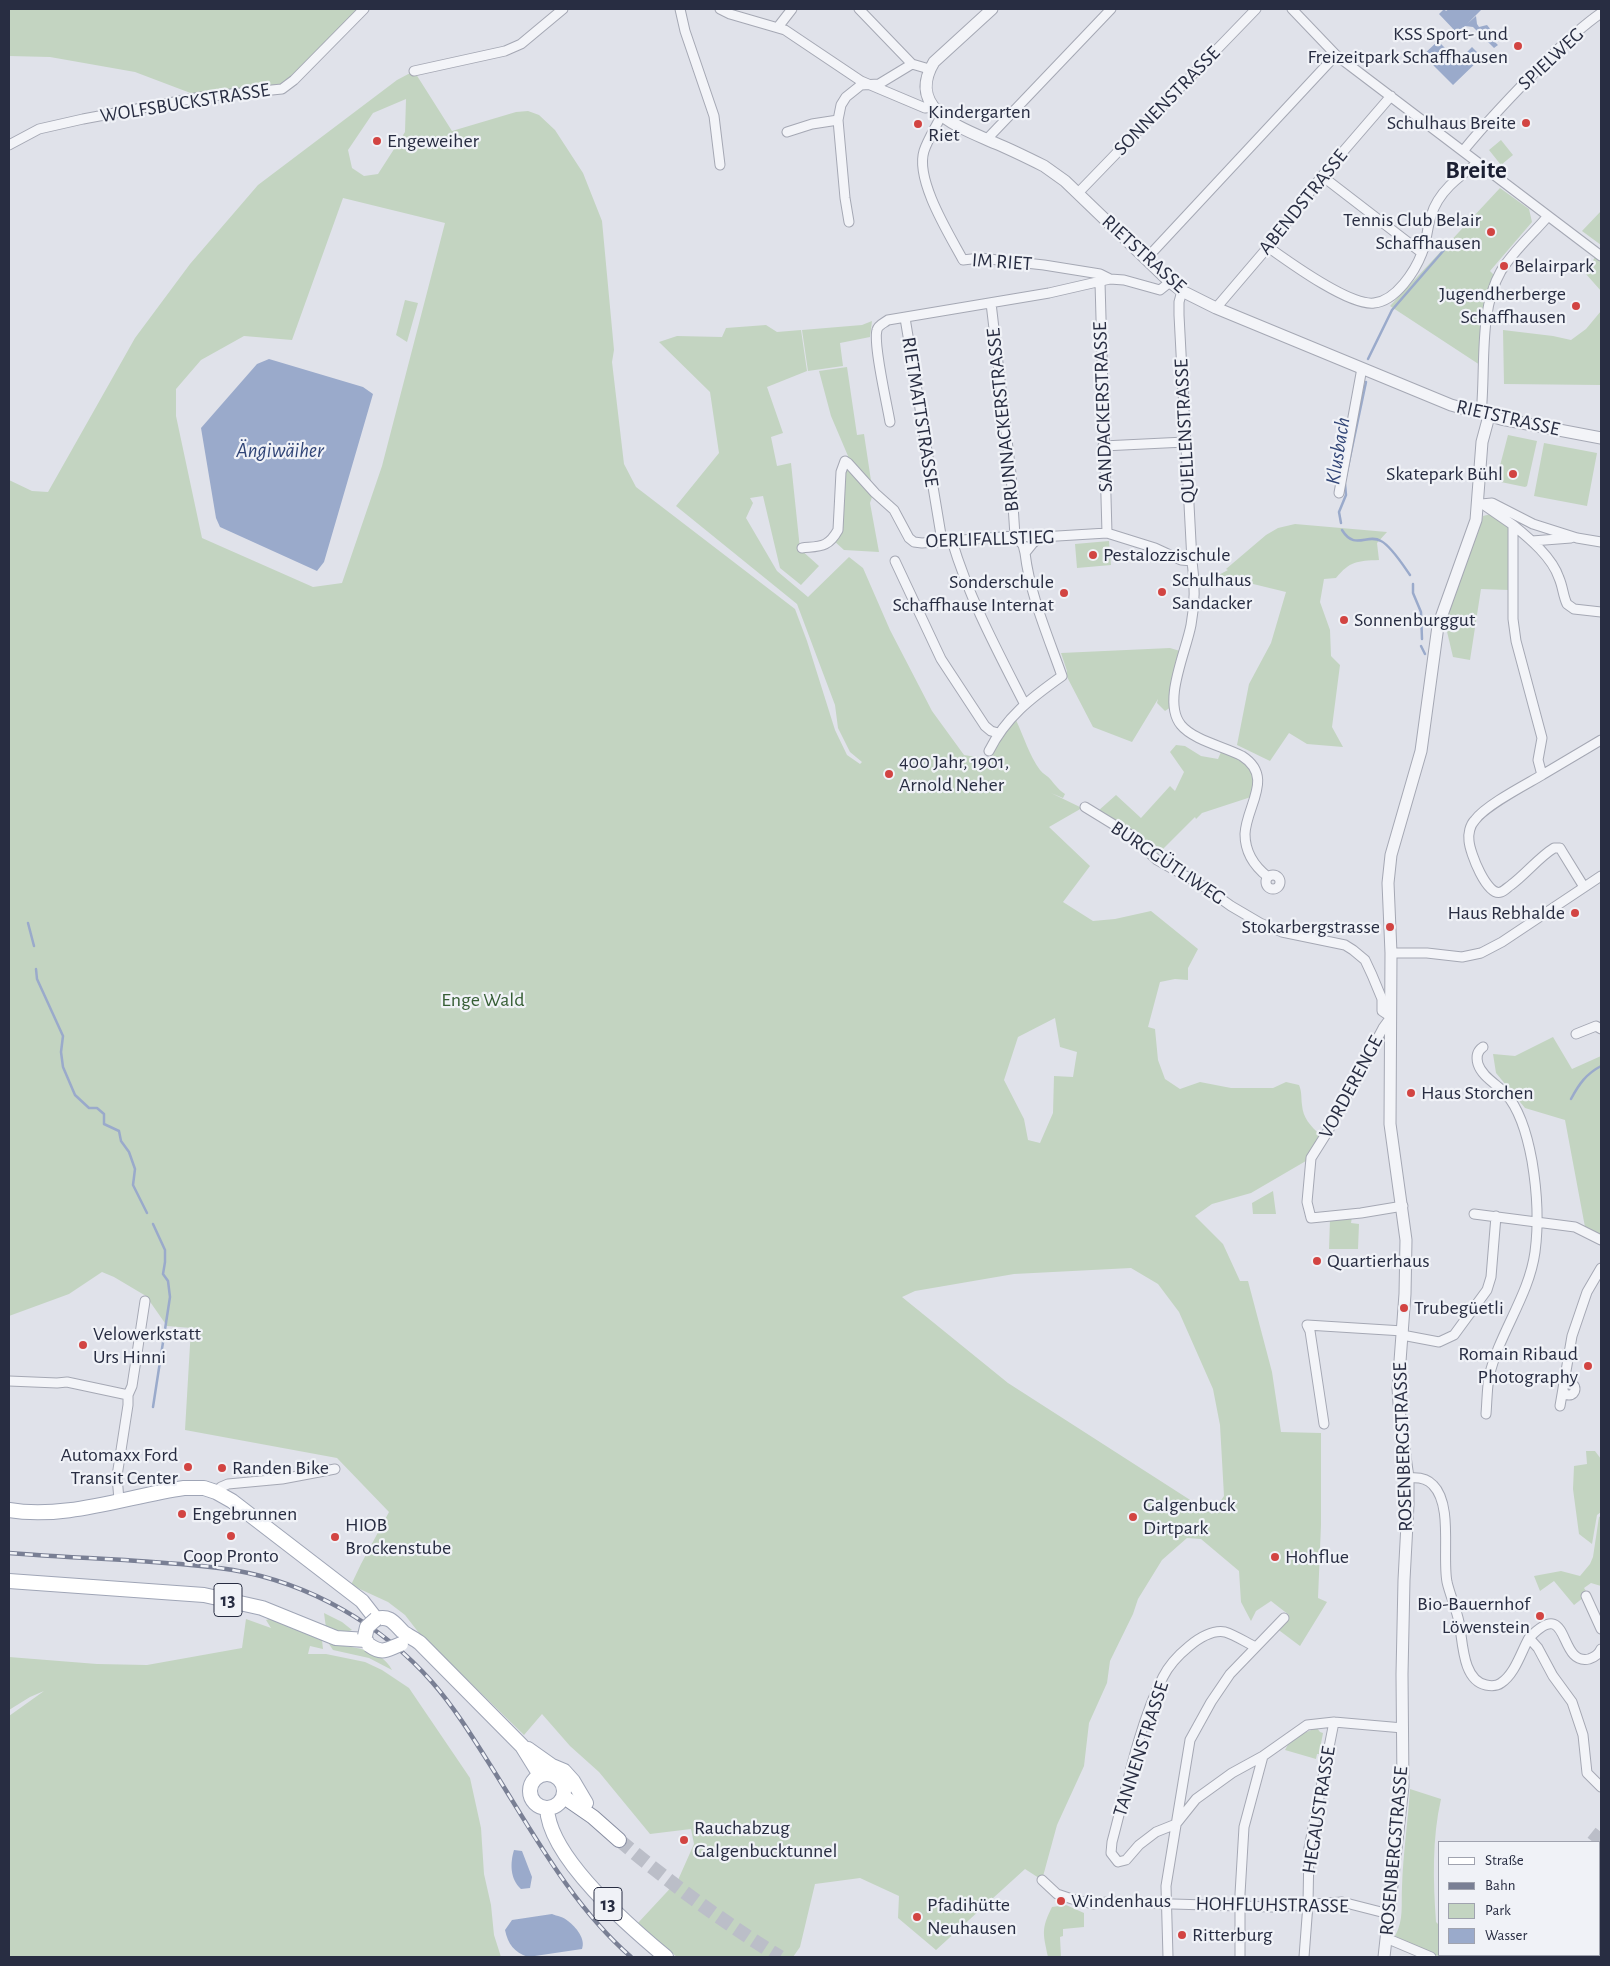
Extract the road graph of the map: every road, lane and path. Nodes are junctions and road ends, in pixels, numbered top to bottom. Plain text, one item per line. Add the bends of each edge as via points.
1 (364, 9) edge
2 (563, 9) edge
3 (680, 9) edge
4 (720, 9) edge
5 (792, 9) edge
6 (859, 9) edge
7 (992, 9) edge
8 (1111, 9) edge
9 (1256, 9) edge
10 (1292, 9) edge
11 (1601, 14) edge
12 (778, 27) junction
13 (1336, 55) junction
14 (912, 64) junction
15 (929, 70) junction
16 (414, 71) dead end
17 (870, 85) junction
18 (1391, 96) junction
19 (937, 111) junction
20 (838, 120) junction
21 (787, 132) dead end
22 (987, 139) junction
23 (9, 145) edge
24 (1463, 151) junction
25 (1478, 163) junction
26 (720, 165) dead end
27 (1322, 176) junction
28 (1078, 193) junction
29 (1548, 216) junction
30 (849, 222) dead end
31 (1268, 247) junction
32 (1422, 253) junction
33 (1601, 256) edge
34 (1146, 259) junction
35 (1110, 279) junction
36 (1100, 282) junction
37 (1170, 282) junction
38 (1182, 291) junction
39 (991, 303) junction
40 (1216, 308) junction
41 (905, 318) junction
42 (1362, 368) junction
43 (1485, 415) junction
44 (890, 422) dead end
45 (1601, 438) edge
46 (1185, 442) junction
47 (1103, 446) junction
48 (1339, 493) dead end
49 (1481, 504) junction
50 (1513, 525) junction
51 (1107, 533) junction
52 (1015, 536) junction
53 (1041, 537) junction
54 (1577, 538) junction
55 (952, 541) junction
56 (1532, 541) junction
57 (942, 542) junction
58 (1601, 542) edge
59 (802, 548) dead end
60 (1025, 553) junction
61 (895, 560) dead end
62 (1192, 560) junction
63 (1601, 612) edge
64 (1024, 703) junction
65 (998, 733) junction
66 (1601, 740) edge
67 (989, 751) dead end
68 (1542, 775) junction
69 (1085, 808) dead end
70 (1601, 876) edge
71 (1268, 877) dead end
72 (1584, 887) junction
73 (1391, 953) junction
74 (1391, 1017) junction
75 (1601, 1029) edge
76 (1576, 1034) dead end
77 (1483, 1047) dead end
78 (1403, 1206) junction
79 (1474, 1214) dead end
80 (1496, 1216) junction
81 (1537, 1221) junction
82 (1601, 1240) edge
83 (1601, 1268) edge
84 (145, 1300) dead end
85 (1403, 1333) junction
86 (9, 1381) edge
87 (128, 1395) junction
88 (1560, 1406) dead end
89 (1486, 1414) dead end
90 (1324, 1424) dead end
91 (335, 1469) dead end
92 (1408, 1478) junction
93 (216, 1492) junction
94 (119, 1500) junction
95 (9, 1510) edge
96 (9, 1581) edge
97 (1586, 1596) dead end
98 (378, 1618) junction
99 (1284, 1618) dead end
100 (1601, 1629) edge
101 (1529, 1638) junction
102 (367, 1640) junction
103 (1256, 1647) junction
104 (1601, 1649) edge
105 (438, 1663) junction
106 (1334, 1722) junction
107 (1403, 1728) junction
108 (522, 1746) junction
109 (1263, 1756) junction
110 (540, 1775) junction
111 (1601, 1787) edge
112 (564, 1797) junction
113 (547, 1808) junction
114 (593, 1817) junction
115 (1176, 1824) junction
116 (619, 1840) tunnel mouth
117 (1042, 1880) dead end
118 (1166, 1903) junction
119 (1308, 1904) junction
120 (1240, 1906) junction
121 (1389, 1914) junction
122 (1386, 1938) junction
123 (666, 1957) edge
124 (1168, 1957) edge
125 (1240, 1957) edge
126 (1304, 1957) edge
127 (1384, 1957) edge
128 (1431, 1957) edge

1 - 23 street, WOLFSBUCKSTRASSE via 282,89 201,97 83,119 39,129
2 - 16 street via 521,44 505,51
3 - 26 street via 714,116
4 - 12 street, RIETSTRASSE
5 - 12 street
6 - 14 street
7 - 15 street via 942,53
8 - 22 street
9 - 28 street, SONNENSTRASSE
10 - 13 street
11 - 24 street, SPIELWEG via 1540,67
12 - 17 street, RIETSTRASSE
13 - 18 street
13 - 34 street
14 - 15 street
14 - 17 street via 879,84
15 - 19 street via 927,88
17 - 19 street, RIETSTRASSE
17 - 20 street via 861,85 846,97
18 - 24 street
18 - 27 street, ABENDSTRASSE
19 - 22 street, RIETSTRASSE
19 - 35 street, IM RIET via 921,169 930,197 962,260 980,258 1044,265 1100,274
20 - 21 street
20 - 30 street
22 - 28 street, RIETSTRASSE via 1044,166
24 - 25 street
25 - 29 street
25 - 32 street via 1438,199
27 - 31 street, ABENDSTRASSE
27 - 32 street
28 - 34 street, RIETSTRASSE
29 - 33 street
29 - 43 street via 1504,266 1491,296 1485,333
31 - 32 street via 1331,289 1372,304 1381,302 1396,291 1412,274
31 - 40 street, ABENDSTRASSE
34 - 37 street, RIETSTRASSE
35 - 36 street
35 - 37 street via 1160,290
36 - 39 street
36 - 47 street, SANDACKERSTRASSE
37 - 38 street, RIETSTRASSE
38 - 40 street, RIETSTRASSE
38 - 46 street, QUELLENSTRASSE via 1179,302
39 - 41 street
39 - 52 street, BRUNNACKERSTRASSE
40 - 42 street, RIETSTRASSE
41 - 44 street, RIETMATTSTRASSE via 888,320 876,331
41 - 57 street, RIETMATTSTRASSE
42 - 43 street, RIETSTRASSE
42 - 48 street
43 - 45 street, RIETSTRASSE
43 - 49 street
46 - 47 street
46 - 62 street, QUELLENSTRASSE
47 - 51 street, SANDACKERSTRASSE
49 - 50 street
49 - 54 street via 1499,505 1533,524
49 - 73 street via 1438,626 1421,752 1391,855 1388,882
50 - 56 street
50 - 68 street via 1512,619 1542,738 1538,760
51 - 53 street, OERLIFALLSTIEG
51 - 62 street, OERLIFALLSTIEG via 1182,560
52 - 53 street, OERLIFALLSTIEG
52 - 55 street, OERLIFALLSTIEG
52 - 60 street
53 - 60 street
54 - 56 street
54 - 58 street
55 - 57 street, OERLIFALLSTIEG
55 - 64 street via 980,615
56 - 63 street via 1559,576 1567,604
57 - 59 street, OERLIFALLSTIEG via 922,543 909,538 894,510 845,461 841,472 838,530 824,546
60 - 64 street via 1036,602 1062,676
61 - 65 street via 950,675 985,726
62 - 71 street, QUELLENSTRASSE via 1194,605 1175,688 1174,710 1181,725 1190,732 1242,756 1255,769 1258,788 1247,822 1246,847 1258,869
64 - 65 street
65 - 67 street
66 - 68 street
68 - 72 street via 1475,820 1468,840 1470,850 1484,880 1495,892 1501,892 1526,874 1554,848 1560,848 1564,853
69 - 74 street, BURGGÜTLIWEG via 1129,834 1157,860 1251,918 1282,932 1345,945 1365,960 1382,999 1382,1011
70 - 72 street
72 - 73 street via 1481,953 1462,957
73 - 74 street
74 - 78 street via 1390,1132
74 - 78 street, VORDERENGE via 1312,1158 1307,1202 1311,1218
75 - 76 street via 1596,1026
77 - 81 street via 1477,1057 1478,1065 1507,1095 1523,1127 1532,1159
78 - 85 street, ROSENBERGSTRASSE via 1406,1240
79 - 80 street
80 - 81 street
80 - 85 street via 1487,1290 1454,1335 1440,1342
81 - 82 street via 1575,1227
81 - 89 street via 1535,1253 1490,1376
83 - 88 street via 1587,1292 1573,1331
84 - 87 street
85 - 90 street via 1307,1325
85 - 92 street, ROSENBERGSTRASSE via 1398,1396
86 - 87 street via 67,1382
87 - 94 street via 116,1476
91 - 93 street via 282,1479 228,1484
92 - 101 street via 1425,1479 1439,1494 1444,1518 1447,1582 1464,1652 1476,1680 1492,1686 1500,1684 1508,1676
92 - 107 street, ROSENBERGSTRASSE
93 - 94 main road via 184,1488
93 - 98 main road via 246,1511 366,1605
94 - 95 main road via 59,1511
96 - 102 main road, 13 via 204,1595 262,1608 336,1638
97 - 100 street
98 - 102 main road, bridge via 367,1627
98 - 105 main road, 13 via 393,1620
99 - 103 street
101 - 104 street via 1549,1623 1560,1630 1570,1649 1582,1660 1596,1656
101 - 111 street via 1572,1702 1583,1735 1587,1773
102 - 105 main road, 13, bridge via 376,1650 386,1651 401,1644 410,1644
103 - 115 street via 1230,1674 1210,1702 1190,1740
103 - 115 street, TANNENSTRASSE via 1225,1632 1207,1634 1186,1648 1163,1676 1145,1724 1111,1853 1118,1862 1126,1860 1138,1845 1156,1832
105 - 108 main road, 13
106 - 107 street
106 - 109 street via 1307,1725
106 - 119 street, HEGAUSTRASSE via 1309,1848
107 - 121 street, ROSENBERGSTRASSE via 1402,1795
108 - 110 main road, 13
108 - 114 main road via 564,1771
109 - 115 street via 1196,1799
109 - 120 street via 1244,1827
110 - 112 main road via 558,1777 564,1786
110 - 113 main road via 530,1786 531,1796 537,1805
112 - 113 main road via 557,1805
112 - 114 main road
113 - 123 main road, 13 via 551,1829 578,1871 604,1900
114 - 116 main road
115 - 118 street
117 - 118 street, HOHFLUHSTRASSE via 1056,1894 1093,1904
118 - 120 street, HOHFLUHSTRASSE
118 - 124 street
119 - 120 street, HOHFLUHSTRASSE
119 - 121 street, HOHFLUHSTRASSE via 1342,1902
119 - 126 street, HEGAUSTRASSE
120 - 125 street
121 - 122 street, ROSENBERGSTRASSE
122 - 127 street, ROSENBERGSTRASSE
122 - 128 street

